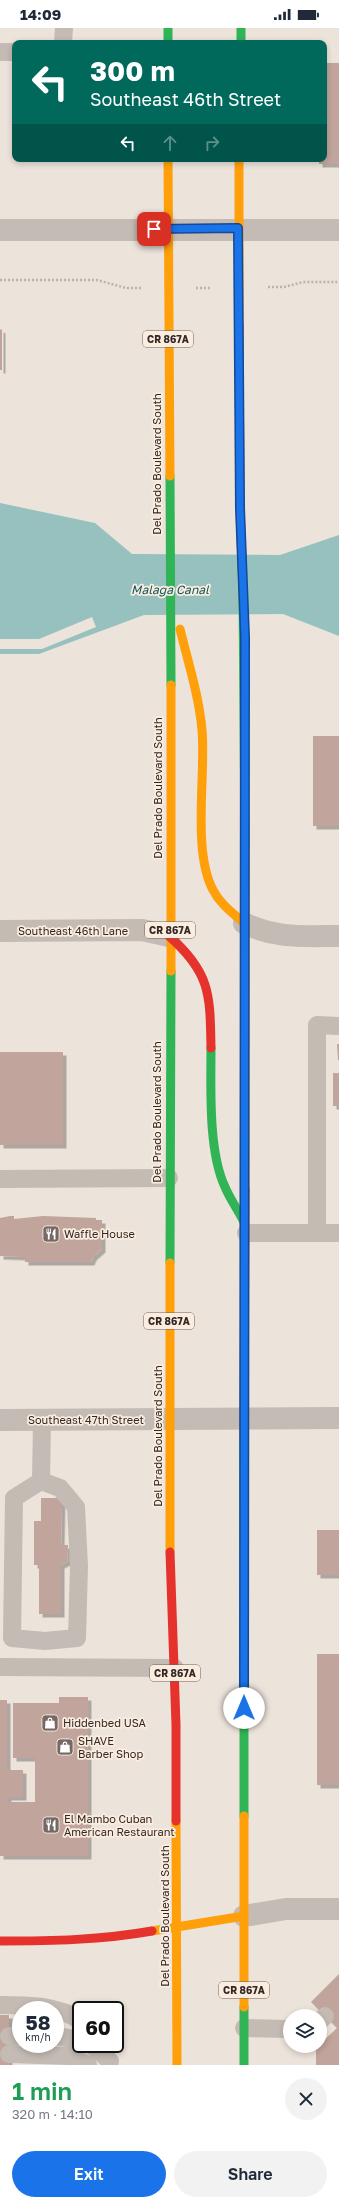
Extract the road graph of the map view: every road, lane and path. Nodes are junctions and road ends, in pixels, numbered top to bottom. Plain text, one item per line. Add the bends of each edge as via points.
1 (64, 28) edge
2 (168, 28) edge
3 (242, 28) edge
4 (63, 40) edge
5 (168, 40) edge
6 (241, 40) edge
7 (0, 52) edge
8 (12, 52) edge
9 (168, 162) edge
10 (239, 162) edge
11 (238, 228) junction
12 (168, 229) junction
13 (0, 230) edge
14 (339, 230) edge
15 (170, 593) junction
16 (244, 923) junction
17 (0, 931) edge
18 (170, 936) junction
19 (339, 936) edge
20 (339, 1026) edge
21 (170, 1178) junction
22 (0, 1179) edge
23 (245, 1229) junction
24 (317, 1233) junction
25 (339, 1233) edge
26 (245, 1418) junction
27 (339, 1418) edge
28 (0, 1420) edge
29 (42, 1420) junction
30 (170, 1420) junction
31 (41, 1481) junction
32 (45, 1641) junction
33 (0, 1668) edge
34 (45, 1668) junction
35 (175, 1668) junction
36 (339, 1909) edge
37 (244, 1916) junction
38 (177, 1927) junction
39 (0, 1941) edge
40 (0, 2005) edge
41 (72, 2016) edge
42 (244, 2028) junction
43 (283, 2029) edge
44 (99, 2053) edge
45 (107, 2053) edge
46 (9, 2054) dead end
47 (110, 2063) edge
48 (88, 2065) edge
49 (177, 2065) edge
50 (244, 2065) edge

1 - 4 lane
2 - 5 main road
3 - 6 main road
7 - 8 lane
9 - 12 main road, Del Prado Boulevard South / CR 867A
10 - 11 main road, CR 867A
11 - 12 street
11 - 14 street
11 - 16 main road, CR 867A via 240,508 245,637
12 - 13 street
12 - 15 main road, Del Prado Boulevard South / CR 867A
15 - 16 main road via 197,700 203,743 204,857 210,885 222,903
15 - 18 main road, Del Prado Boulevard South / CR 867A
16 - 19 street via 261,931 277,934
16 - 23 main road, CR 867A
17 - 18 street, Southeast 46th Lane via 142,930
18 - 21 main road, Del Prado Boulevard South / CR 867A
18 - 23 main road via 188,953 201,974 210,1004 212,1124 216,1154 224,1186
20 - 24 lane via 317,1025
21 - 22 lane
21 - 30 main road, Del Prado Boulevard South / CR 867A
23 - 24 lane
23 - 26 main road, CR 867A
24 - 25 lane
26 - 27 street, Southeast 47th Street
26 - 30 street, Southeast 47th Street
26 - 37 main road, CR 867A
28 - 29 street, Southeast 47th Street
29 - 30 street, Southeast 47th Street
29 - 31 lane
30 - 35 main road, Del Prado Boulevard South / CR 867A via 170,1578
31 - 32 lane via 14,1498 12,1638
31 - 32 lane via 60,1488 76,1507 79,1566 77,1638
32 - 34 lane
33 - 34 lane
34 - 35 lane
35 - 38 main road, Del Prado Boulevard South / CR 867A
36 - 37 street via 286,1909
37 - 38 main road
37 - 42 main road, CR 867A
38 - 39 main road via 110,1938
38 - 49 main road, Del Prado Boulevard South / CR 867A
40 - 41 lane via 42,2007
42 - 43 lane
42 - 50 main road, CR 867A
44 - 47 lane
45 - 47 lane
46 - 48 lane via 70,2056

